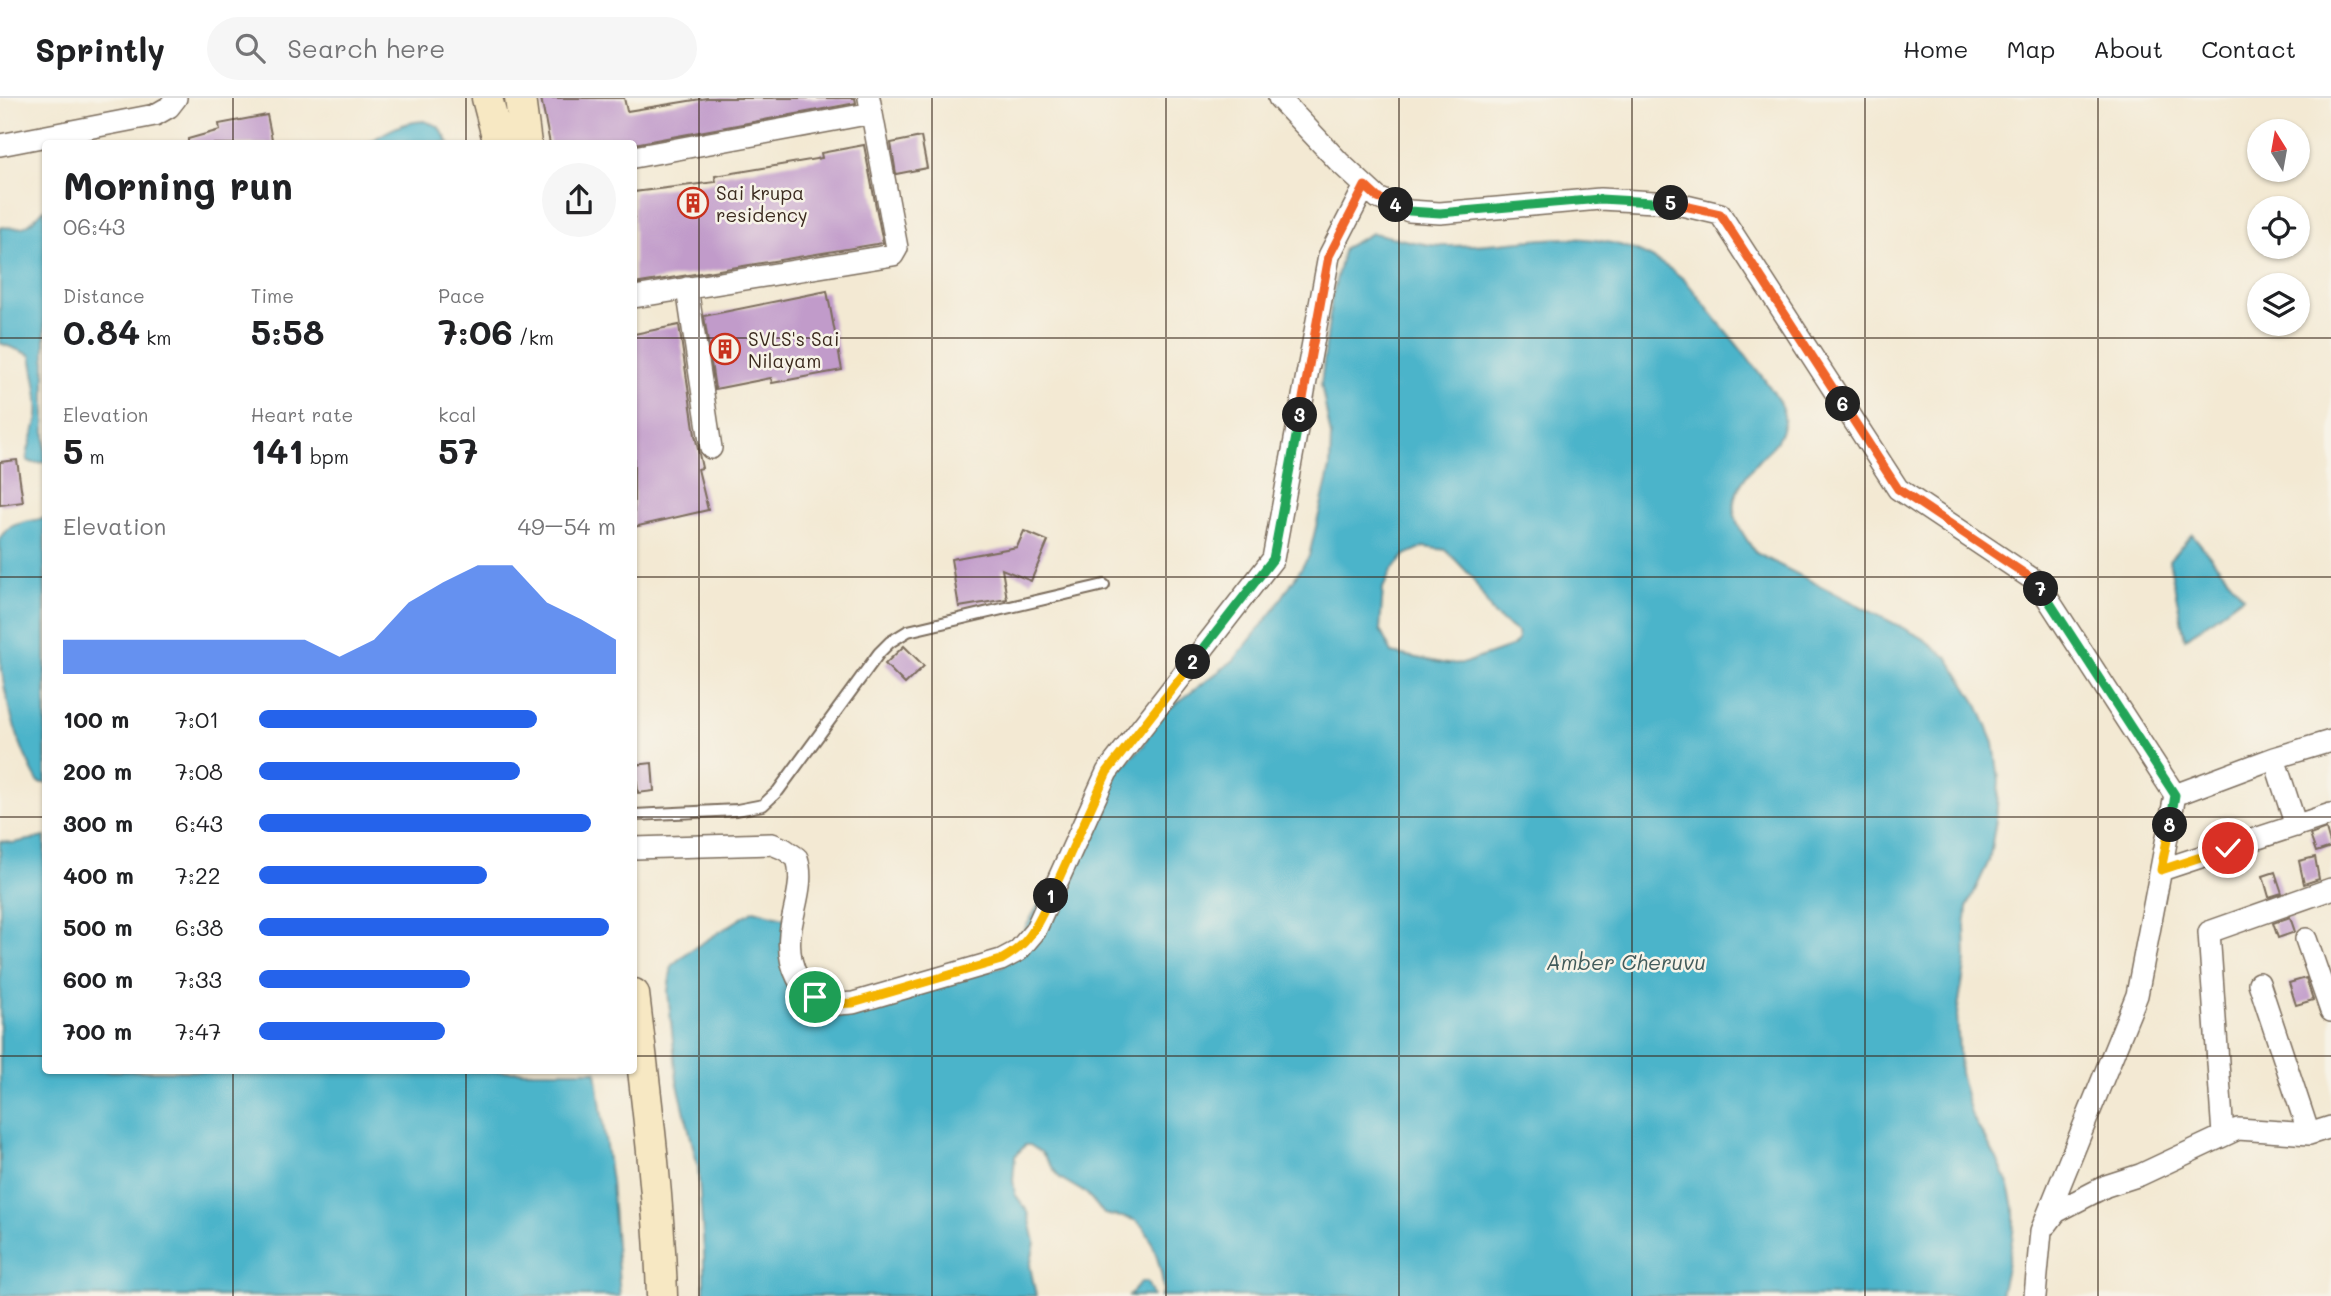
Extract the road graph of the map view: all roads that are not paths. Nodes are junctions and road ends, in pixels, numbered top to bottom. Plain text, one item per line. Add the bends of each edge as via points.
1 (176, 98) edge
2 (487, 98) edge
3 (520, 98) edge
4 (1279, 98) edge
5 (870, 106) edge
6 (498, 140) edge
7 (525, 140) edge
8 (0, 145) edge
9 (637, 156) edge
10 (1365, 186) junction
11 (687, 288) junction
12 (637, 296) edge
13 (711, 448) dead end
14 (1104, 585) dead end
15 (2331, 741) edge
16 (2274, 758) junction
17 (2175, 795) junction
18 (2331, 814) edge
19 (637, 815) edge
20 (2296, 825) junction
21 (637, 848) edge
22 (2161, 870) junction
23 (2331, 889) edge
24 (2306, 939) dead end
25 (2259, 983) dead end
26 (2331, 1012) edge
27 (637, 1019) edge
28 (625, 1074) edge
29 (2331, 1127) edge
30 (2309, 1134) junction
31 (2223, 1135) junction
32 (2042, 1231) junction
33 (657, 1289) edge
34 (2035, 1296) edge

1 - 8 street via 155,115
2 - 6 main road
3 - 7 main road
4 - 10 street
5 - 9 street
5 - 11 street via 897,248 893,255
10 - 17 street via 1378,198 1409,211 1600,199 1673,203 1720,214 1898,489 2037,582
10 - 21 street via 1329,256 1273,559 1107,772 1035,931 1018,951 853,1003 832,1004 802,988 794,970 790,937 801,879 797,858 772,844
11 - 12 street
11 - 13 street
14 - 19 lane via 908,631 890,642 763,805
15 - 16 street
16 - 17 street
16 - 20 street
17 - 22 street
18 - 20 street
20 - 22 street
22 - 32 street via 2137,995
23 - 31 street via 2209,932
24 - 26 street
25 - 30 street
27 - 33 main road via 650,1127
28 - 33 main road
29 - 30 street
30 - 31 street via 2238,1129
31 - 32 street via 2056,1212
32 - 34 street

